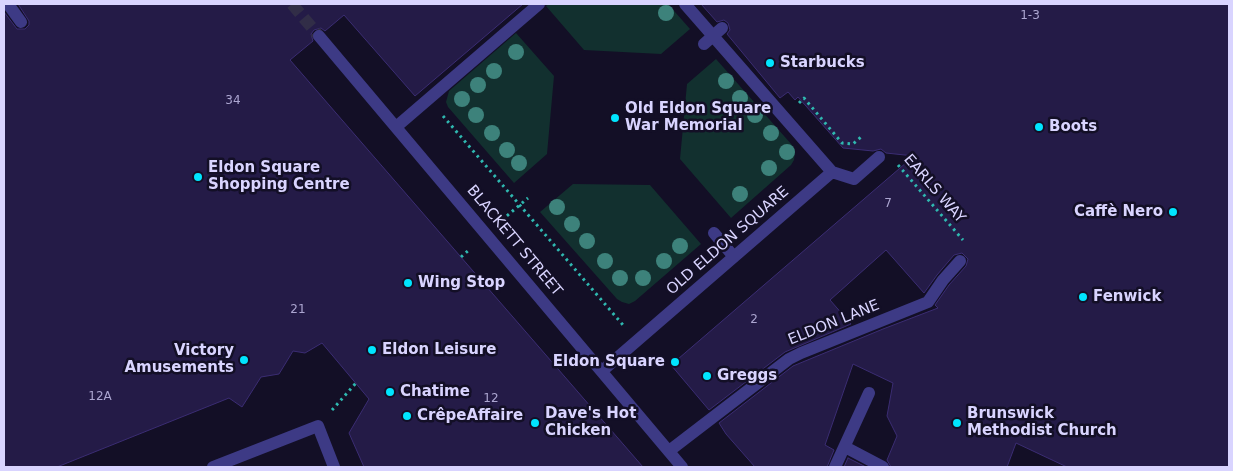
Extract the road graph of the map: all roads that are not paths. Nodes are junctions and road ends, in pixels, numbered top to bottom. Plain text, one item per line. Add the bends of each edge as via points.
1 (8, 4) edge
2 (539, 4) edge
3 (685, 4) edge
4 (21, 22) dead end
5 (319, 36) tunnel mouth
6 (396, 127) junction
7 (879, 157) dead end
8 (832, 172) junction
9 (714, 233) dead end
10 (734, 257) junction
11 (960, 261) road end
12 (602, 371) junction
13 (869, 393) dead end
14 (844, 447) junction
15 (669, 451) junction
16 (212, 467) edge
17 (334, 467) edge
18 (682, 467) edge
19 (835, 467) edge
20 (883, 467) edge

1 - 4 street
2 - 6 street via 528,18
3 - 8 street
5 - 6 street, BLACKETT STREET
6 - 12 street, BLACKETT STREET
7 - 8 street via 854,179
8 - 10 street, OLD ELDON SQUARE
9 - 10 street
10 - 12 street, OLD ELDON SQUARE
11 - 15 street, ELDON LANE via 928,302 789,359
12 - 15 street, BLACKETT STREET
13 - 14 street
14 - 19 street
14 - 20 street
15 - 18 street, BLACKETT STREET
16 - 17 street via 318,426

